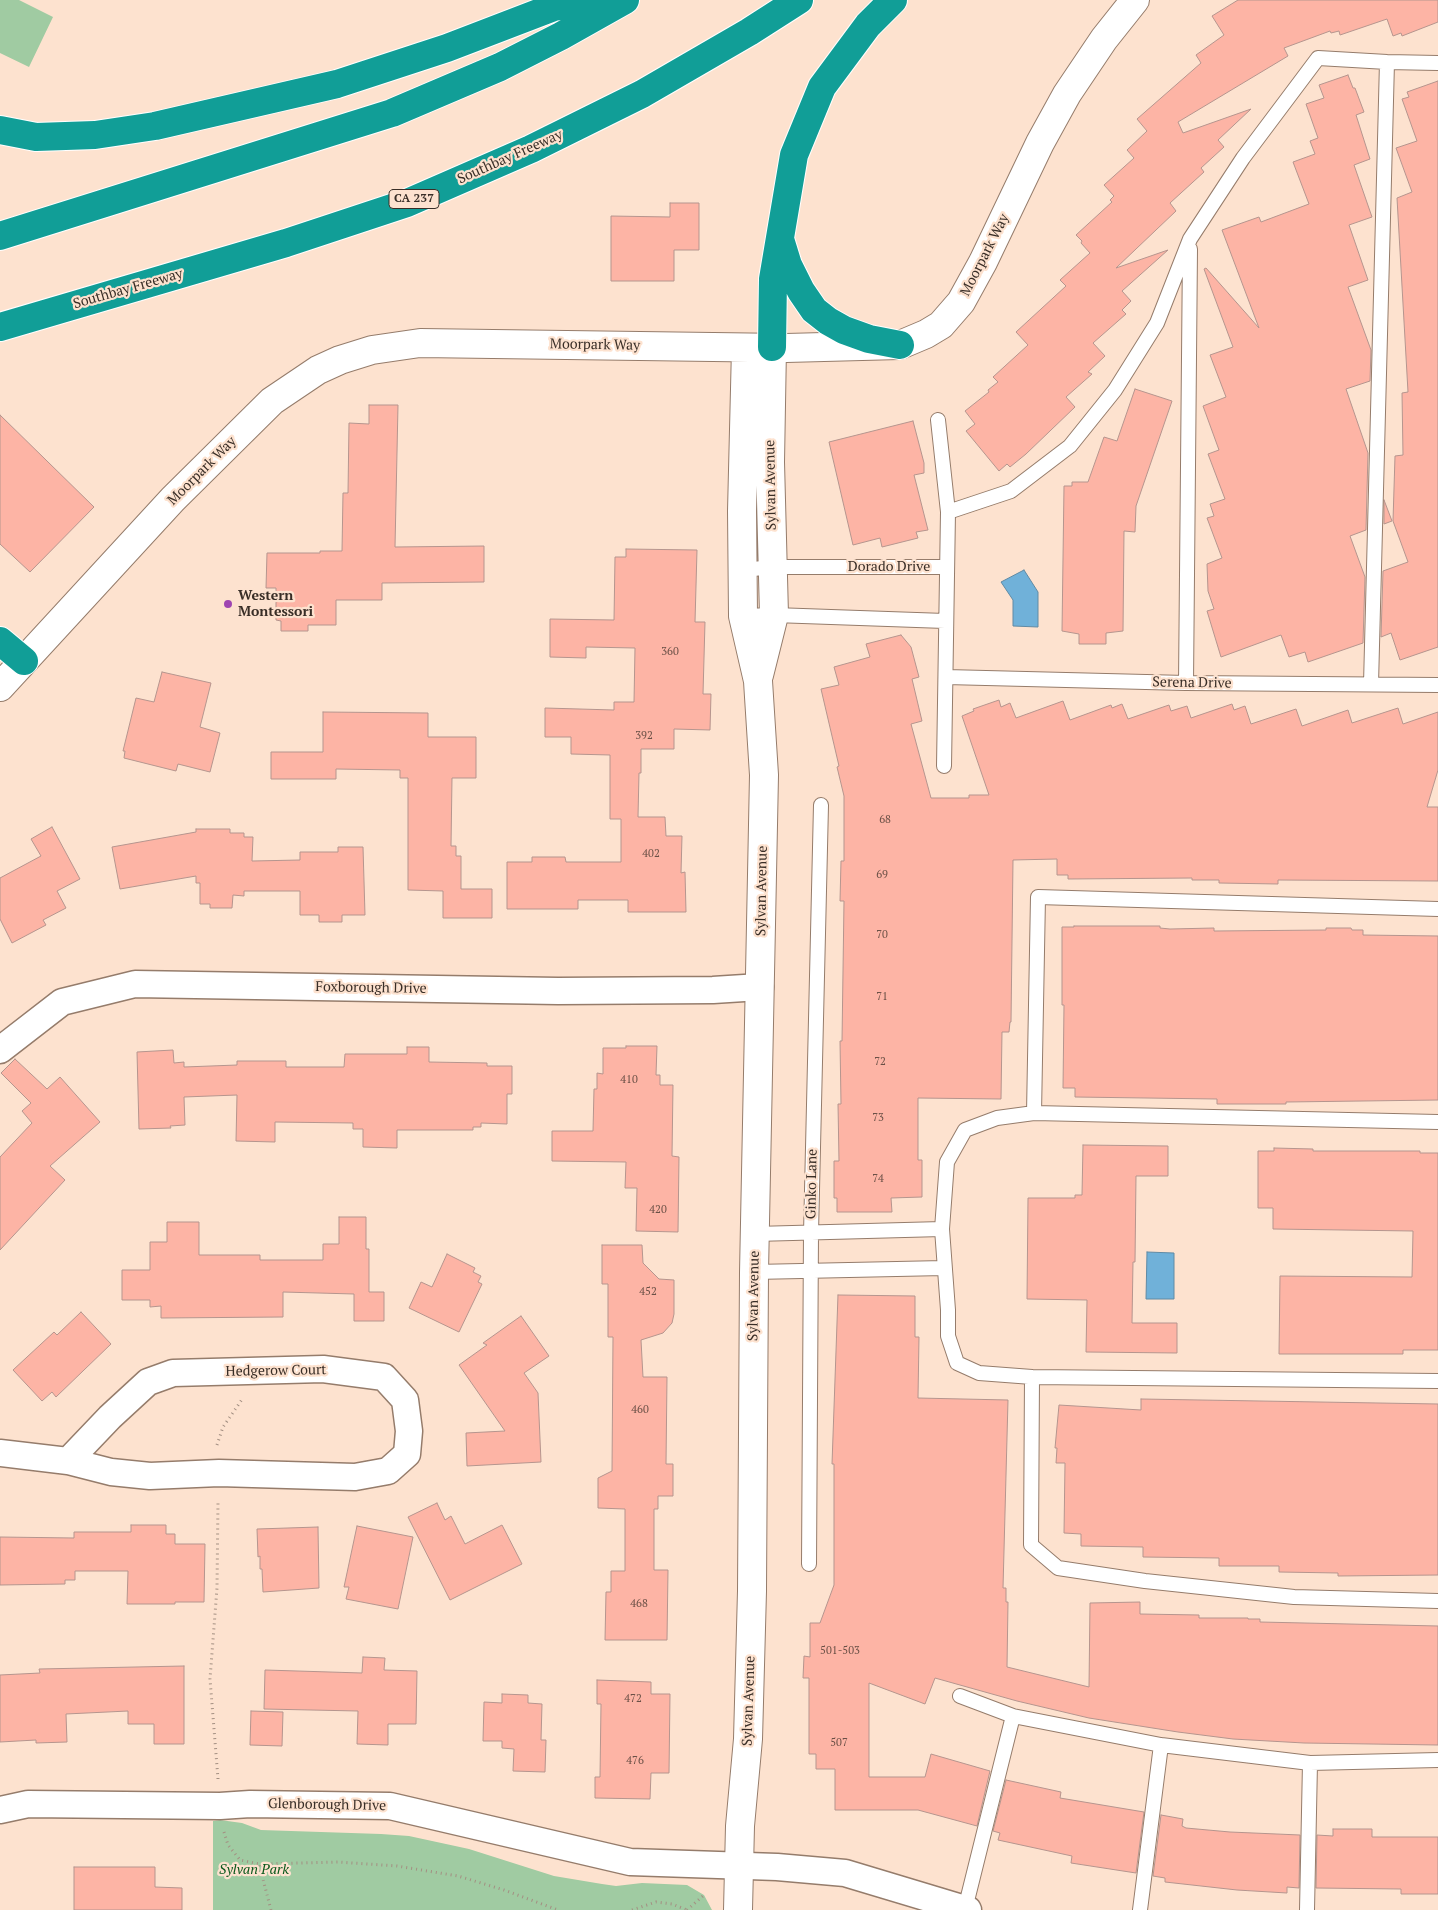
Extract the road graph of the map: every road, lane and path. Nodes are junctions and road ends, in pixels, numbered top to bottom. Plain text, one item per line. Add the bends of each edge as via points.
1 (594, 0) edge
2 (624, 0) edge
3 (799, 0) edge
4 (893, 0) edge
5 (1135, 0) edge
6 (1387, 62) junction
7 (1438, 63) edge
8 (0, 130) edge
9 (0, 236) edge
10 (780, 238) junction
11 (1190, 239) junction
12 (0, 327) edge
13 (900, 345) junction
14 (759, 348) junction
15 (938, 420) dead end
16 (948, 512) junction
17 (773, 567) junction
18 (948, 567) junction
19 (743, 570) junction
20 (774, 614) junction
21 (744, 616) junction
22 (945, 621) junction
23 (0, 641) edge
24 (24, 661) junction
25 (946, 677) junction
26 (758, 681) junction
27 (1186, 684) junction
28 (1370, 684) junction
29 (1438, 685) edge
30 (0, 687) edge
31 (944, 766) dead end
32 (821, 805) dead end
33 (1438, 909) edge
34 (760, 987) junction
35 (0, 1050) edge
36 (1034, 1112) junction
37 (1438, 1122) edge
38 (942, 1229) junction
39 (811, 1233) junction
40 (755, 1234) junction
41 (944, 1268) junction
42 (811, 1270) junction
43 (754, 1272) junction
44 (1032, 1377) junction
45 (1438, 1381) edge
46 (247, 1391) dead end
47 (0, 1453) edge
48 (68, 1461) junction
49 (219, 1473) junction
50 (809, 1564) dead end
51 (1438, 1601) edge
52 (960, 1696) dead end
53 (1013, 1716) junction
54 (1161, 1745) junction
55 (1438, 1760) edge
56 (1310, 1763) junction
57 (220, 1806) junction
58 (0, 1810) edge
59 (259, 1864) junction
60 (739, 1866) junction
61 (704, 1895) dead end
62 (271, 1910) edge
63 (558, 1910) edge
64 (632, 1910) edge
65 (687, 1910) edge
66 (738, 1910) edge
67 (967, 1910) edge
68 (1140, 1910) edge
69 (1306, 1910) edge

1 - 8 highway via 554,7 447,48 337,84 156,126 95,135 36,137
2 - 9 highway via 500,67 392,113
3 - 12 highway, Southbay Freeway / CA 237 via 642,94 531,149 407,203 286,243
4 - 10 highway via 868,25 822,87 794,155
5 - 13 street, Moorpark Way via 1067,94 961,302 941,325
6 - 7 lane
6 - 11 lane via 1318,58 1243,158
6 - 28 lane
10 - 13 highway via 788,264 814,310 844,330
10 - 14 highway
11 - 16 lane via 1157,323 1116,390 1070,446 1011,491
11 - 27 lane
13 - 14 street, Moorpark Way
14 - 17 street, Sylvan Avenue via 770,462
14 - 19 street, Sylvan Avenue via 742,510
14 - 24 street, Moorpark Way via 420,343 372,350 329,364 282,393 262,410 173,499
15 - 16 lane, Dorado Drive
16 - 18 lane, Dorado Drive
17 - 18 lane, Dorado Drive
17 - 19 lane, Dorado Drive
17 - 20 street, Sylvan Avenue
18 - 22 lane
19 - 21 street, Sylvan Avenue
20 - 21 lane
20 - 22 lane
20 - 26 street, Sylvan Avenue
21 - 26 street, Sylvan Avenue
22 - 25 lane
23 - 24 highway
24 - 30 street, Moorpark Way
25 - 27 lane, Serena Drive
25 - 31 lane
26 - 34 street, Sylvan Avenue via 764,774
27 - 28 lane, Serena Drive
28 - 29 lane, Serena Drive
32 - 39 lane, Ginko Lane
33 - 36 lane via 1038,898
34 - 35 street, Foxborough Drive via 558,991 135,984 62,1002
34 - 40 street, Sylvan Avenue
36 - 37 lane
36 - 38 lane via 997,1118 965,1130 947,1162
38 - 39 lane
38 - 41 lane
39 - 40 lane
39 - 42 lane, Ginko Lane
40 - 43 street, Sylvan Avenue
41 - 42 lane
41 - 44 lane via 948,1336 958,1363 979,1373
42 - 43 lane
42 - 50 lane, Ginko Lane
43 - 60 street, Sylvan Avenue via 752,1591 748,1739
44 - 45 lane
44 - 51 lane via 1031,1545 1058,1568 1294,1597
46 - 49 path via 223,1427 216,1446
47 - 48 street, Hedgerow Court
48 - 49 street, Hedgerow Court via 111,1472 150,1476
48 - 49 street, Hedgerow Court via 148,1382 173,1373 323,1369 384,1377 405,1400 409,1431 407,1454 388,1471 355,1477
49 - 57 path via 217,1588 210,1679
52 - 53 lane
53 - 54 lane
53 - 67 lane
54 - 56 lane
54 - 68 lane
55 - 56 lane
56 - 69 lane
57 - 58 street, Glenborough Drive via 28,1804
57 - 59 path via 228,1845 240,1860
57 - 60 street, Glenborough Drive via 390,1806 630,1862
59 - 62 path
59 - 63 path via 338,1862 397,1866 458,1876
60 - 66 street, Sylvan Avenue
60 - 67 street, Glenborough Drive via 845,1873
61 - 65 path
64 - 65 path via 656,1902

